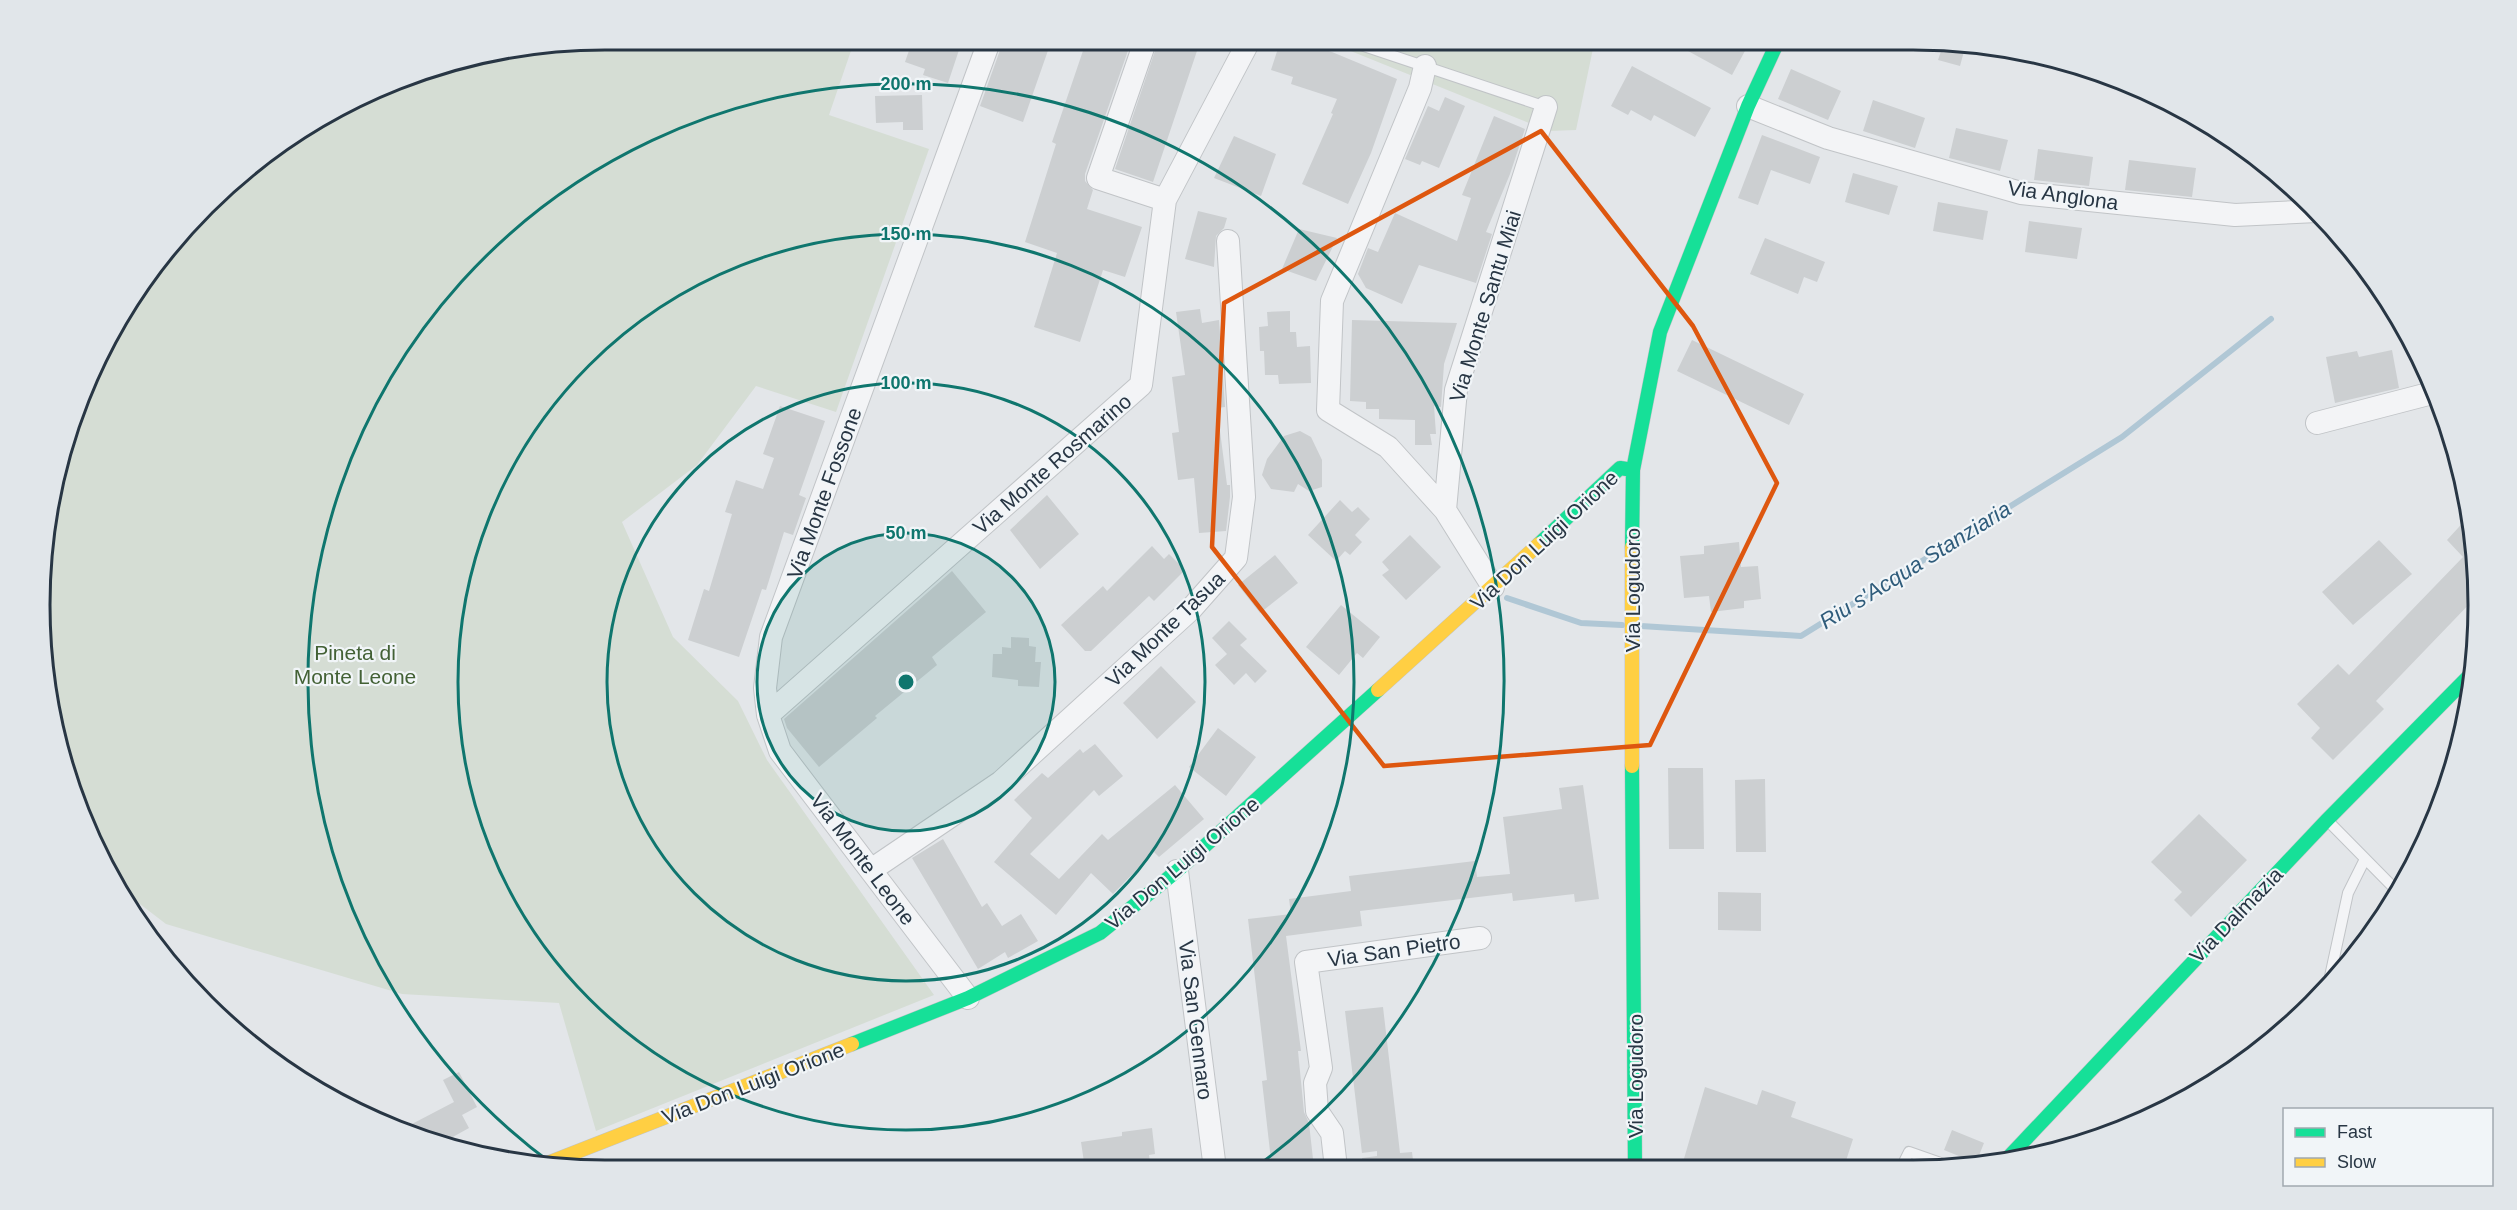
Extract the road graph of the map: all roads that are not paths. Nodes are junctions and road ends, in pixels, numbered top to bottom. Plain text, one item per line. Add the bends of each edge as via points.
1 (986, 50) edge
2 (1142, 50) edge
3 (1244, 50) edge
4 (1376, 50) edge
5 (1774, 50) edge
6 (1425, 66) junction
7 (1748, 106) junction
8 (1546, 107) joint
9 (1165, 200) junction
10 (2305, 212) edge
11 (1228, 242) dead end
12 (2426, 395) edge
13 (2317, 423) dead end
14 (1633, 470) junction
15 (1445, 510) junction
16 (1493, 587) junction
17 (2462, 683) edge
18 (768, 715) junction
19 (2327, 820) junction
20 (2365, 859) junction
21 (871, 870) junction
22 (1177, 871) junction
23 (2391, 885) edge
24 (1480, 938) dead end
25 (2332, 969) edge
26 (968, 998) junction
27 (2014, 1151) edge
28 (560, 1158) edge
29 (1930, 1159) edge
30 (1214, 1160) edge
31 (1335, 1160) edge
32 (1635, 1160) edge
33 (1905, 1160) edge

1 - 18 street, Via Monte Fossone via 771,638 765,688
2 - 9 street via 1098,178
3 - 9 street, Via Monte Rosmarino
4 - 6 lane
5 - 7 street, Via Logudoro
6 - 8 lane
6 - 15 street via 1420,88 1332,301 1328,410 1388,447
7 - 10 street, Via Anglona via 1828,138 2021,193 2235,215
7 - 14 street, Via Logudoro via 1660,332
8 - 15 street, Via Monte Santu Miai via 1456,390
9 - 18 street, Via Monte Rosmarino via 1141,385
11 - 21 street, Via Monte Tasua via 1244,497 1236,558 1191,609 1002,782
12 - 13 street
14 - 16 street, Via Don Luigi Orione via 1620,468
14 - 32 street, Via Logudoro
15 - 16 street
16 - 22 street, Via Don Luigi Orione
17 - 19 street, Via Dalmazia
18 - 21 street, Via Monte Leone via 780,751
19 - 20 lane
19 - 27 street, Via Dalmazia
20 - 23 lane
20 - 25 lane via 2348,893
21 - 26 street, Via Monte Leone
22 - 26 street, Via Don Luigi Orione via 1100,933
22 - 30 street, Via San Gennaro
24 - 31 street, Via San Pietro via 1306,962 1321,1068 1315,1083 1317,1111 1332,1133
26 - 28 street, Via Don Luigi Orione
29 - 33 lane via 1909,1152

